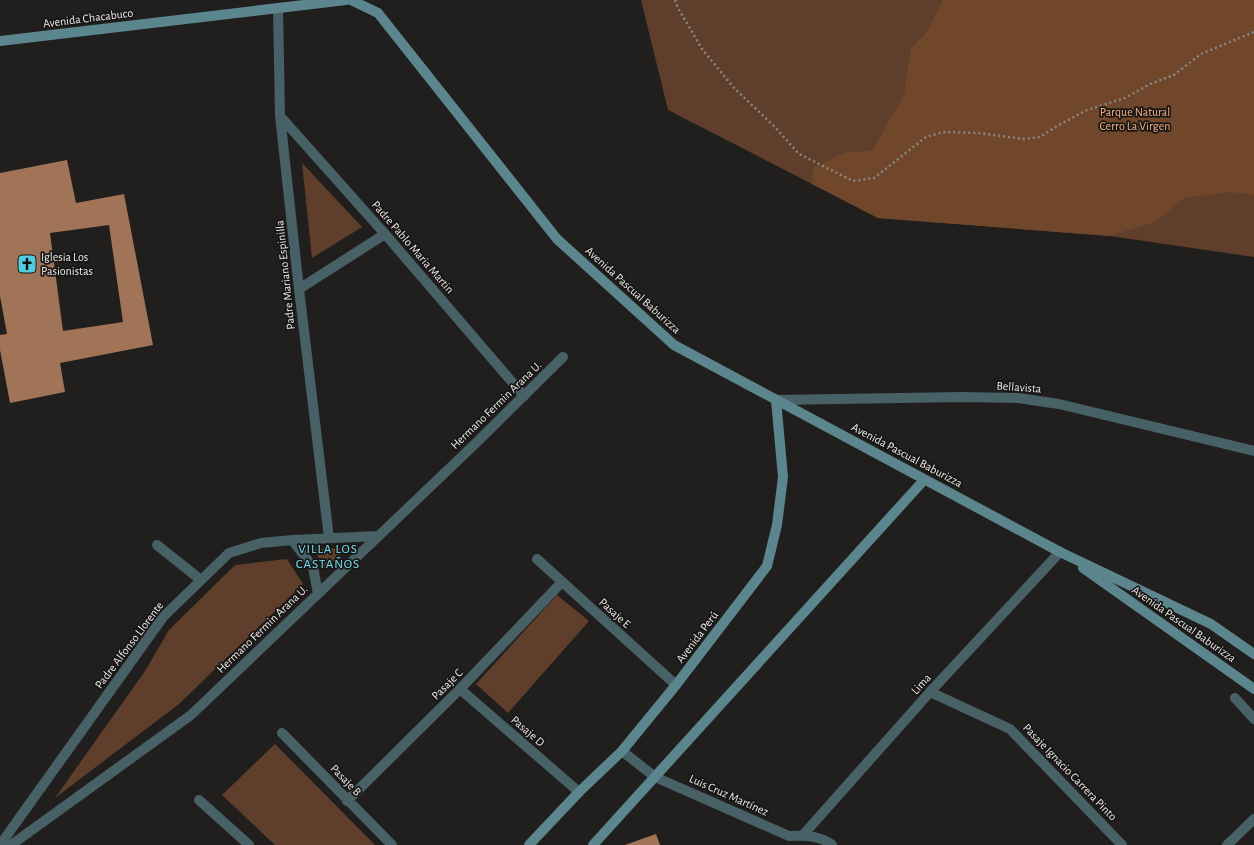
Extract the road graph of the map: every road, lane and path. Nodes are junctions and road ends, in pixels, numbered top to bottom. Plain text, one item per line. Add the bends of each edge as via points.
1 (346, 0) edge
2 (351, 0) edge
3 (675, 0) edge
4 (278, 8) junction
5 (1254, 32) edge
6 (0, 41) edge
7 (280, 116) junction
8 (385, 234) junction
9 (299, 289) junction
10 (563, 357) dead end
11 (524, 396) junction
12 (776, 400) junction
13 (1254, 451) edge
14 (924, 480) junction
15 (378, 536) junction
16 (329, 538) junction
17 (292, 540) junction
18 (157, 545) dead end
19 (1060, 552) junction
20 (536, 559) dead end
21 (201, 580) junction
22 (562, 582) junction
23 (318, 594) junction
24 (1254, 654) edge
25 (676, 686) junction
26 (460, 689) junction
27 (1254, 689) edge
28 (930, 692) junction
29 (1235, 698) dead end
30 (1254, 719) edge
31 (282, 733) dead end
32 (622, 750) junction
33 (655, 777) junction
34 (579, 792) junction
35 (199, 800) dead end
36 (347, 801) junction
37 (1254, 819) edge
38 (803, 835) junction
39 (790, 840) edge
40 (0, 845) edge
41 (10, 845) edge
42 (249, 845) edge
43 (392, 845) edge
44 (529, 845) edge
45 (593, 845) edge
46 (832, 845) edge
47 (1122, 845) edge
48 (1227, 845) edge

1 - 4 main road, Avenida Chacabuco
2 - 12 main road, Avenida Pascual Baburizza via 378,13 557,239 674,345
3 - 5 path via 702,49 734,88 799,154 853,181 874,178 926,137 943,132 1024,139 1040,136 1087,110 1125,98 1150,84 1174,75 1201,54
4 - 6 main road, Avenida Chacabuco
4 - 7 street, Padre Mariano Espinilla
7 - 8 street, Padre Pablo Maria Martin
7 - 9 street, Padre Mariano Espinilla
8 - 9 street
8 - 11 street, Padre Pablo Maria Martin
9 - 16 street, Padre Mariano Espinilla
10 - 11 street, Hermano Fermin Arana U.
11 - 15 street, Hermano Fermin Arana U.
12 - 13 street, Bellavista via 1018,398 1059,404
12 - 14 main road, Avenida Pascual Baburizza
12 - 25 main road, Avenida Perú via 783,477 777,525 767,566
14 - 19 main road, Avenida Pascual Baburizza
14 - 33 main road
15 - 16 street, Padre Alfonso Llorente
15 - 23 street, Hermano Fermin Arana U.
16 - 17 street, Padre Alfonso Llorente
17 - 21 street, Padre Alfonso Llorente via 260,543 229,553
17 - 23 street via 313,567
18 - 21 street
19 - 24 main road, Avenida Pascual Baburizza via 1211,624
19 - 27 main road, Avenida Pascual Baburizza
19 - 28 street, Lima
20 - 22 street, Pasaje E
21 - 40 street, Padre Alfonso Llorente via 163,617
22 - 25 street, Pasaje E
22 - 26 street, Pasaje C
23 - 41 street, Hermano Fermin Arana U. via 191,715
25 - 32 main road, Avenida Perú
26 - 34 street, Pasaje D
26 - 36 street, Pasaje C
28 - 38 street, Lima
28 - 47 street, Pasaje Ignacio Carrera Pinto via 1010,729
29 - 30 street
31 - 36 street, Pasaje B
32 - 33 street, Luis Cruz Martínez
32 - 34 main road, Avenida Perú
33 - 39 street, Luis Cruz Martínez
33 - 45 main road
34 - 44 main road, Avenida Perú
35 - 42 street
36 - 43 street, Pasaje B
37 - 48 street
38 - 39 street, Luis Cruz Martínez
38 - 46 street, Luis Cruz Martínez via 826,840

